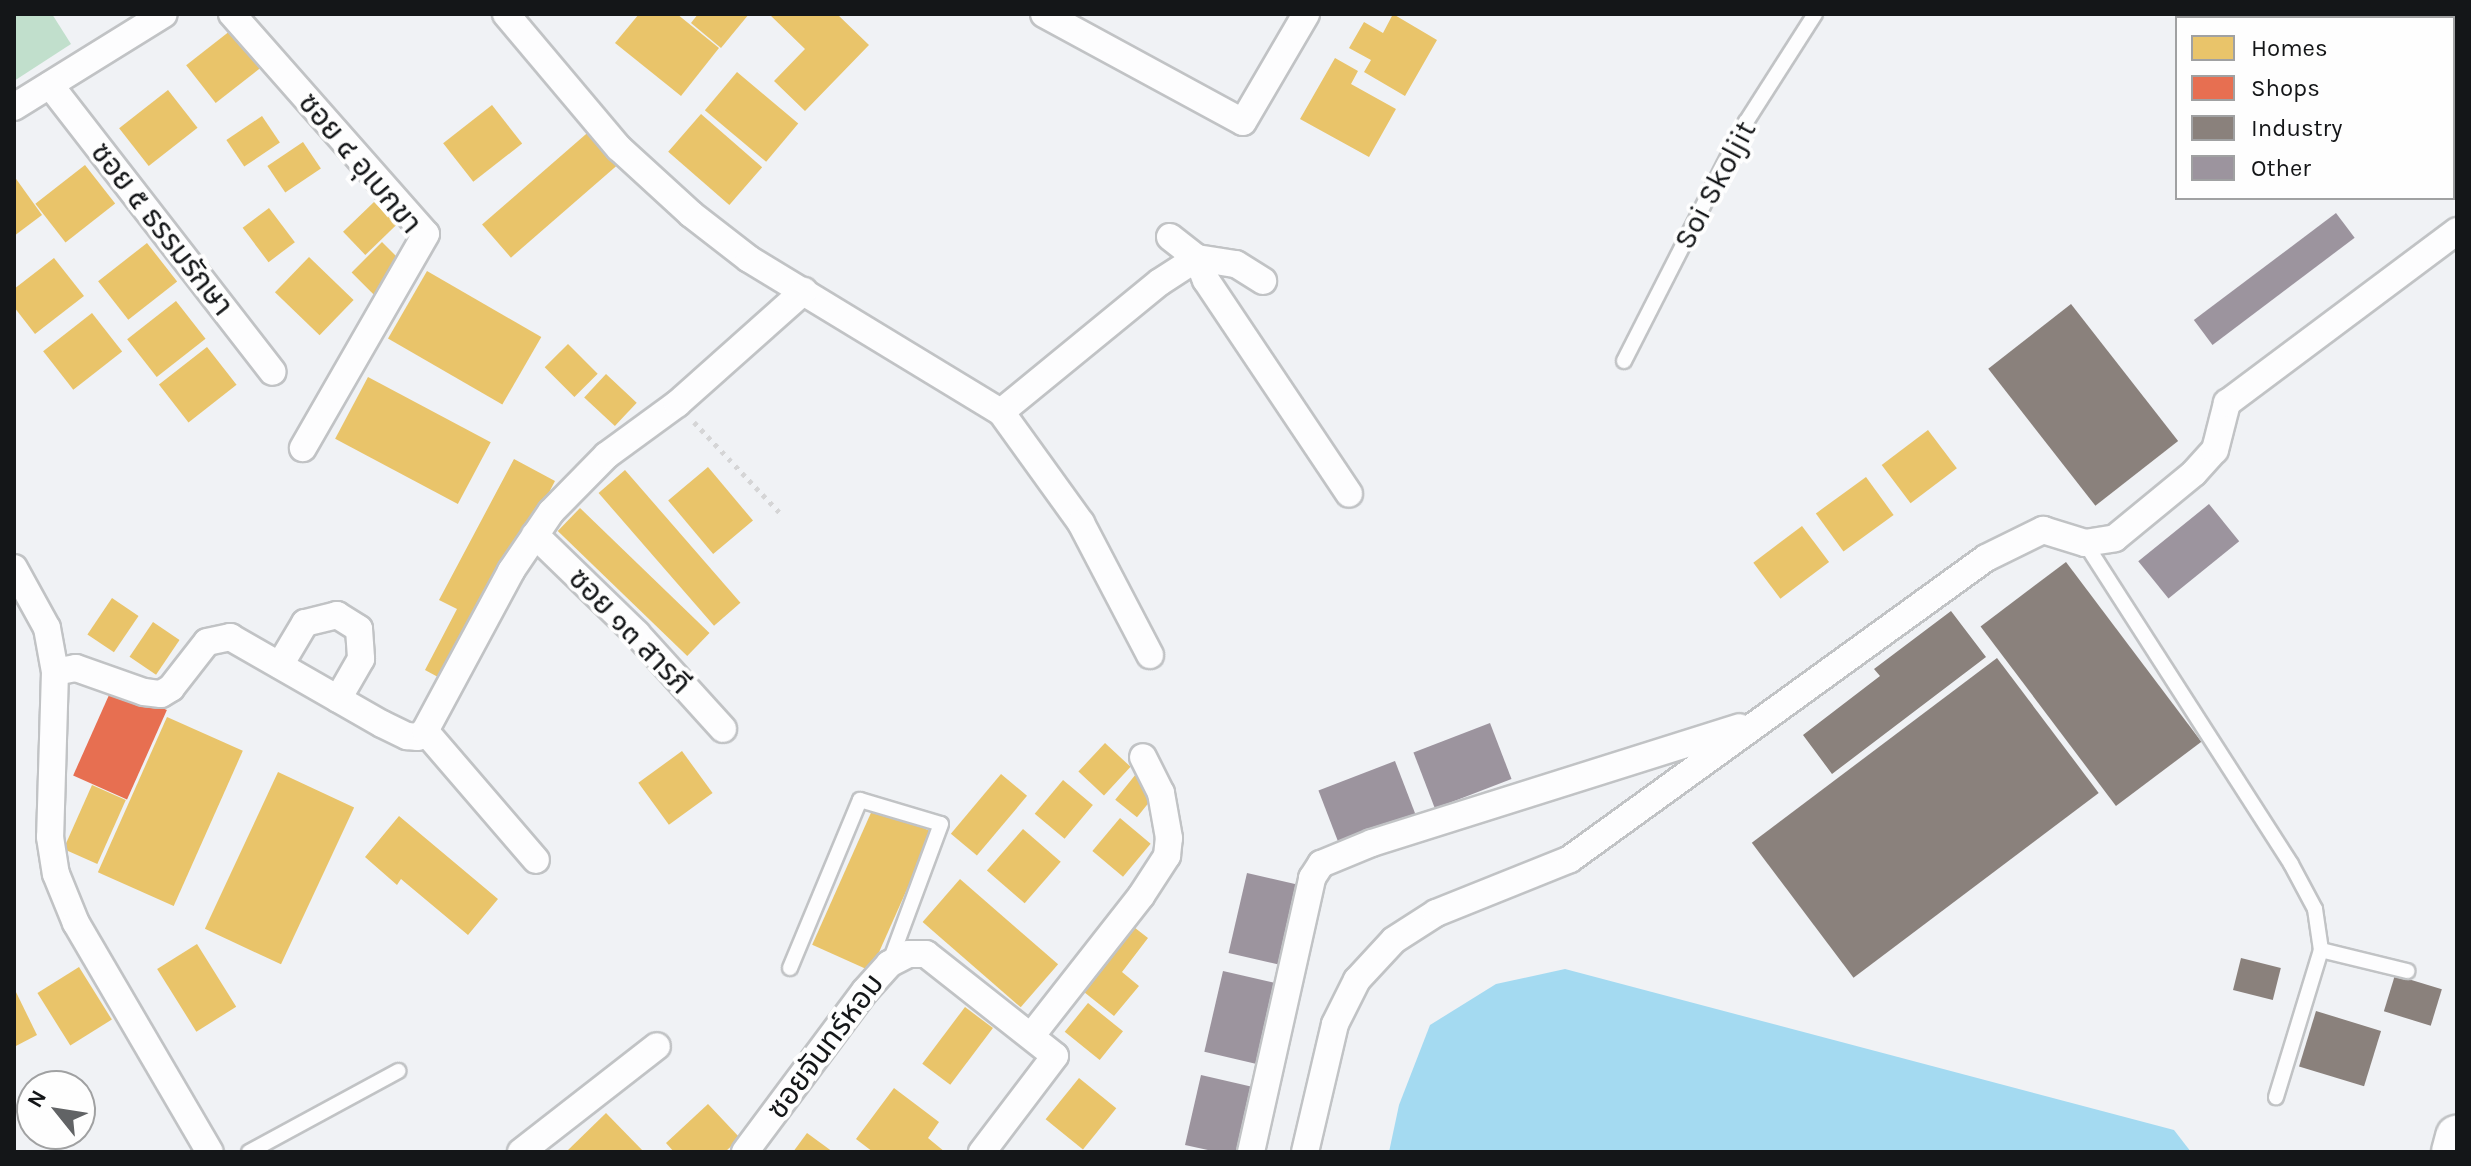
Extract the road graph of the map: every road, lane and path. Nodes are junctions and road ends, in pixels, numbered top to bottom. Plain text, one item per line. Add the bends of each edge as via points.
1 (164, 14) edge
2 (232, 14) edge
3 (506, 14) edge
4 (1044, 14) edge
5 (1306, 14) edge
6 (1815, 14) edge
7 (50, 85) junction
8 (14, 107) edge
9 (2457, 231) edge
10 (1170, 237) dead end
11 (1197, 258) junction
12 (1263, 281) dead end
13 (804, 291) junction
14 (1624, 361) dead end
15 (273, 372) dead end
16 (677, 404) junction
17 (1001, 412) junction
18 (303, 448) dead end
19 (1349, 494) dead end
20 (782, 515) dead end
21 (535, 535) junction
22 (2085, 543) junction
23 (18, 582) edge
24 (1150, 655) dead end
25 (280, 665) junction
26 (55, 672) junction
27 (338, 699) junction
28 (1762, 720) junction
29 (723, 729) dead end
30 (425, 731) junction
31 (1143, 757) dead end
32 (536, 860) dead end
33 (2321, 950) junction
34 (889, 964) junction
35 (790, 968) dead end
36 (2407, 971) dead end
37 (1032, 1035) junction
38 (657, 1046) dead end
39 (398, 1071) dead end
40 (2276, 1097) dead end
41 (2457, 1137) edge
42 (210, 1152) edge
43 (249, 1152) edge
44 (521, 1152) edge
45 (745, 1152) edge
46 (982, 1152) edge
47 (1251, 1152) edge
48 (1305, 1152) edge
49 (2453, 1152) edge

1 - 7 street
2 - 18 street, ซอย ๔ อุเบกขา via 426,234
3 - 13 street via 629,157 749,259
4 - 5 street via 1243,122
6 - 14 lane, Soi Skoljit via 1746,122
7 - 8 street
7 - 15 street, ซอย ๕ ธรรมรักษา
9 - 22 street via 2227,403 2215,450 2194,473 2115,538
10 - 11 street
11 - 12 street via 1236,264
11 - 17 street
11 - 19 street via 1206,280
13 - 16 street
13 - 17 street
16 - 20 path
16 - 21 street via 607,455
17 - 24 street via 1081,523
21 - 29 street, ซอย ๑๓ สารภี via 637,634
21 - 30 street
22 - 28 street via 2043,530 1986,558
22 - 33 lane via 2291,864 2315,909
23 - 26 street via 47,628
25 - 26 street via 230,637 217,637 161,694 76,668
25 - 27 street
25 - 27 street via 305,623 337,615 359,629 361,659
26 - 42 street via 50,837 56,874 76,923
27 - 30 street via 407,736
28 - 47 street via 1372,843 1321,864 1312,878
28 - 48 street via 1570,859 1436,913 1394,940 1357,980 1335,1024
30 - 32 street
31 - 37 street via 1161,793 1167,856
33 - 36 lane
33 - 40 lane
34 - 35 lane via 941,824 860,800
34 - 37 street, ซอยจันทร์หอม via 909,954 926,954
34 - 45 street, ซอยจันทร์หอม
37 - 46 street, ซอยจันทร์หอม via 1055,1056
38 - 44 street
39 - 43 lane
41 - 49 main road

